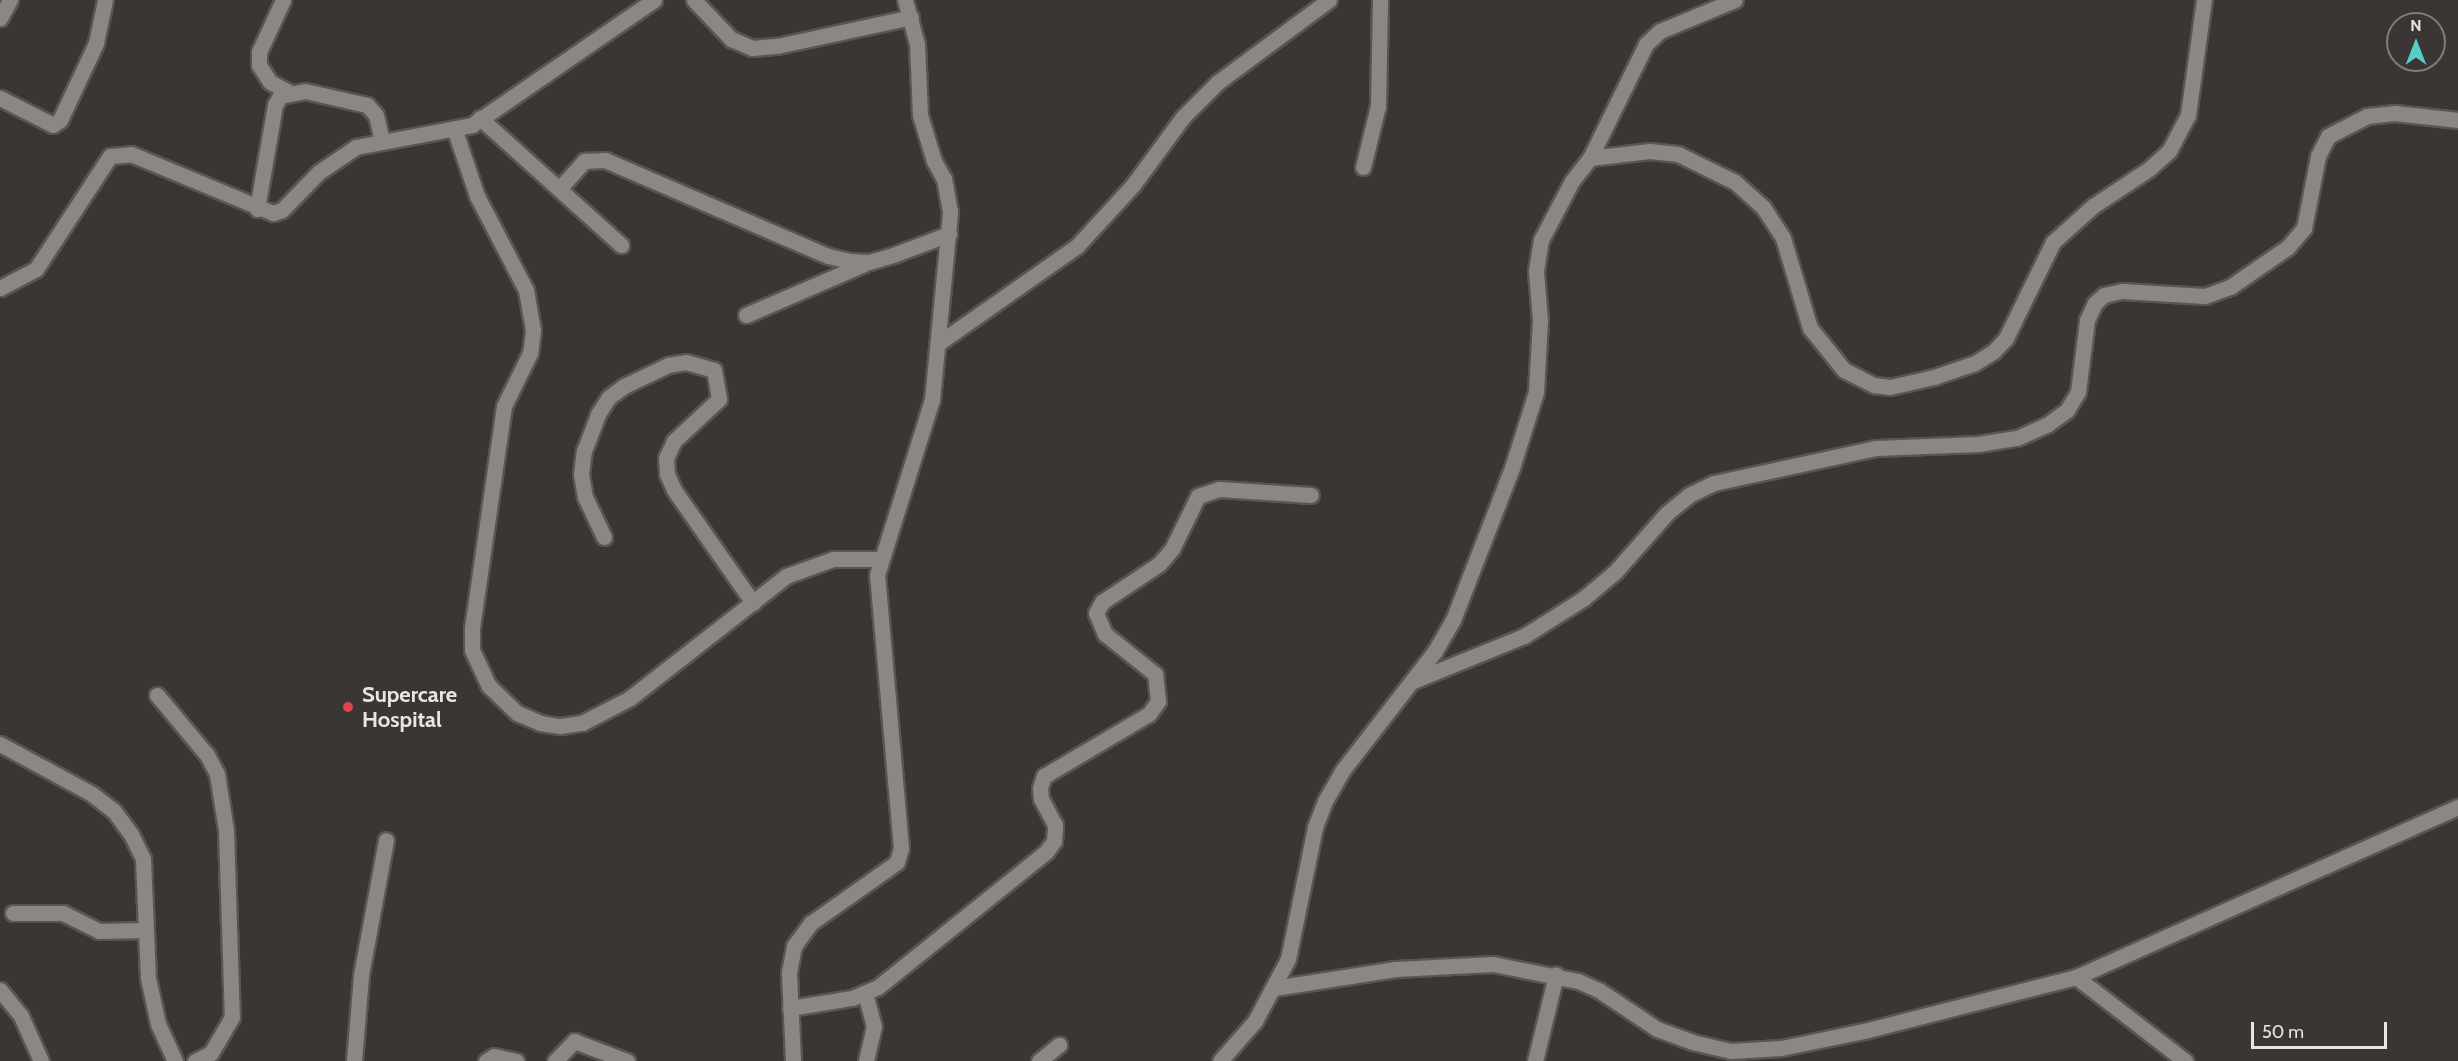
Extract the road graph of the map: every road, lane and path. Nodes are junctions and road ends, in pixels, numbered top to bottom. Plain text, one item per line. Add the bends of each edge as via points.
1 (10, 0) edge
2 (105, 0) edge
3 (283, 0) edge
4 (654, 0) edge
5 (694, 0) edge
6 (905, 0) edge
7 (1329, 0) edge
8 (1380, 0) edge
9 (1735, 0) edge
10 (2204, 0) edge
11 (910, 17) junction
12 (0, 18) edge
13 (289, 92) junction
14 (0, 98) edge
15 (480, 118) junction
16 (2458, 120) edge
17 (455, 130) junction
18 (382, 140) junction
19 (1590, 158) junction
20 (1363, 168) dead end
21 (559, 189) junction
22 (257, 209) junction
23 (949, 234) junction
24 (621, 245) dead end
25 (869, 262) junction
26 (0, 288) edge
27 (746, 315) dead end
28 (940, 342) junction
29 (1311, 495) dead end
30 (604, 537) dead end
31 (881, 559) junction
32 (753, 603) junction
33 (1411, 682) junction
34 (157, 695) dead end
35 (0, 744) edge
36 (2458, 807) edge
37 (387, 840) dead end
38 (13, 914) dead end
39 (146, 930) junction
40 (1556, 975) junction
41 (2076, 977) junction
42 (1274, 988) junction
43 (0, 990) edge
44 (865, 993) junction
45 (790, 1008) junction
46 (1059, 1046) dead end
47 (41, 1061) edge
48 (175, 1061) edge
49 (195, 1061) edge
50 (354, 1061) edge
51 (486, 1061) edge
52 (516, 1061) edge
53 (555, 1061) edge
54 (627, 1061) edge
55 (793, 1061) edge
56 (866, 1061) edge
57 (1039, 1061) edge
58 (1220, 1061) edge
59 (1535, 1061) edge
60 (2185, 1061) edge

1 - 12 street
2 - 14 street via 96,43 60,120 53,124
3 - 13 street via 259,52 259,65 270,82
4 - 15 street
5 - 11 street via 731,39 752,48
6 - 11 street
7 - 28 street via 1218,82 1183,117 1133,185 1077,246
8 - 20 street via 1378,106
9 - 19 street via 1660,31 1646,44
10 - 19 street via 2188,114 2169,151 2093,206 2053,242 2006,338 1994,351 1975,363 1934,377 1890,387 1874,385 1844,370 1810,328 1783,238 1763,207 1735,182 1678,154 1650,152
11 - 23 street via 917,44 920,114 949,195
13 - 18 street via 305,91 367,105 376,114
13 - 22 street via 275,105
15 - 17 street
15 - 21 street
16 - 33 street via 2395,113 2367,116 2328,136 2318,156 2304,228 2288,247 2230,287 2205,296 2122,291 2104,295 2087,320 2078,392 2067,410 2048,424 2017,438 1978,444 1876,448 1714,483 1689,495 1667,513 1616,572 1584,598 1524,636
17 - 18 street
17 - 32 street via 477,196 526,290 532,330 530,353 500,422 472,628 477,668 489,686 518,713 560,726 582,723 630,698
18 - 22 street via 356,147 335,160 282,210 273,213
19 - 33 street via 1572,181 1541,240 1536,271 1540,320 1536,392 1512,468 1453,620
21 - 24 street
21 - 25 street via 584,161 605,160 828,256
22 - 26 street via 131,154 110,156 36,268
23 - 25 street
23 - 28 street
25 - 27 street
28 - 31 street via 933,400
29 - 44 street via 1206,491 1198,496 1172,549 1159,564 1102,602 1096,613 1098,624 1155,674 1158,701 1149,714 1044,776 1041,799 1056,825 1054,842 1046,852 904,970
30 - 32 street via 585,497 581,474 590,430 603,405 640,376 668,365 686,362 714,370 719,399 674,441 666,458 667,474 674,490
31 - 32 street via 832,559 808,566 786,576
31 - 45 street via 876,591 901,848 897,862 812,923 794,946 789,972
33 - 42 street via 1342,771 1325,801 1313,836 1288,959
34 - 49 street via 207,755 217,774 226,830 232,1017 211,1053
35 - 39 street via 92,794 114,811 143,859
36 - 41 street
37 - 50 street via 361,975
38 - 39 street via 63,914 99,931
39 - 48 street via 148,978 158,1024
40 - 41 street via 1600,991 1657,1029 1731,1051 1781,1048 1864,1031
40 - 42 street via 1463,963
40 - 59 street
41 - 60 street
42 - 58 street via 1255,1021
43 - 47 street via 21,1016
44 - 45 street
44 - 56 street via 874,1026
45 - 55 street
46 - 57 street
51 - 52 street via 494,1056
53 - 54 street via 574,1041

